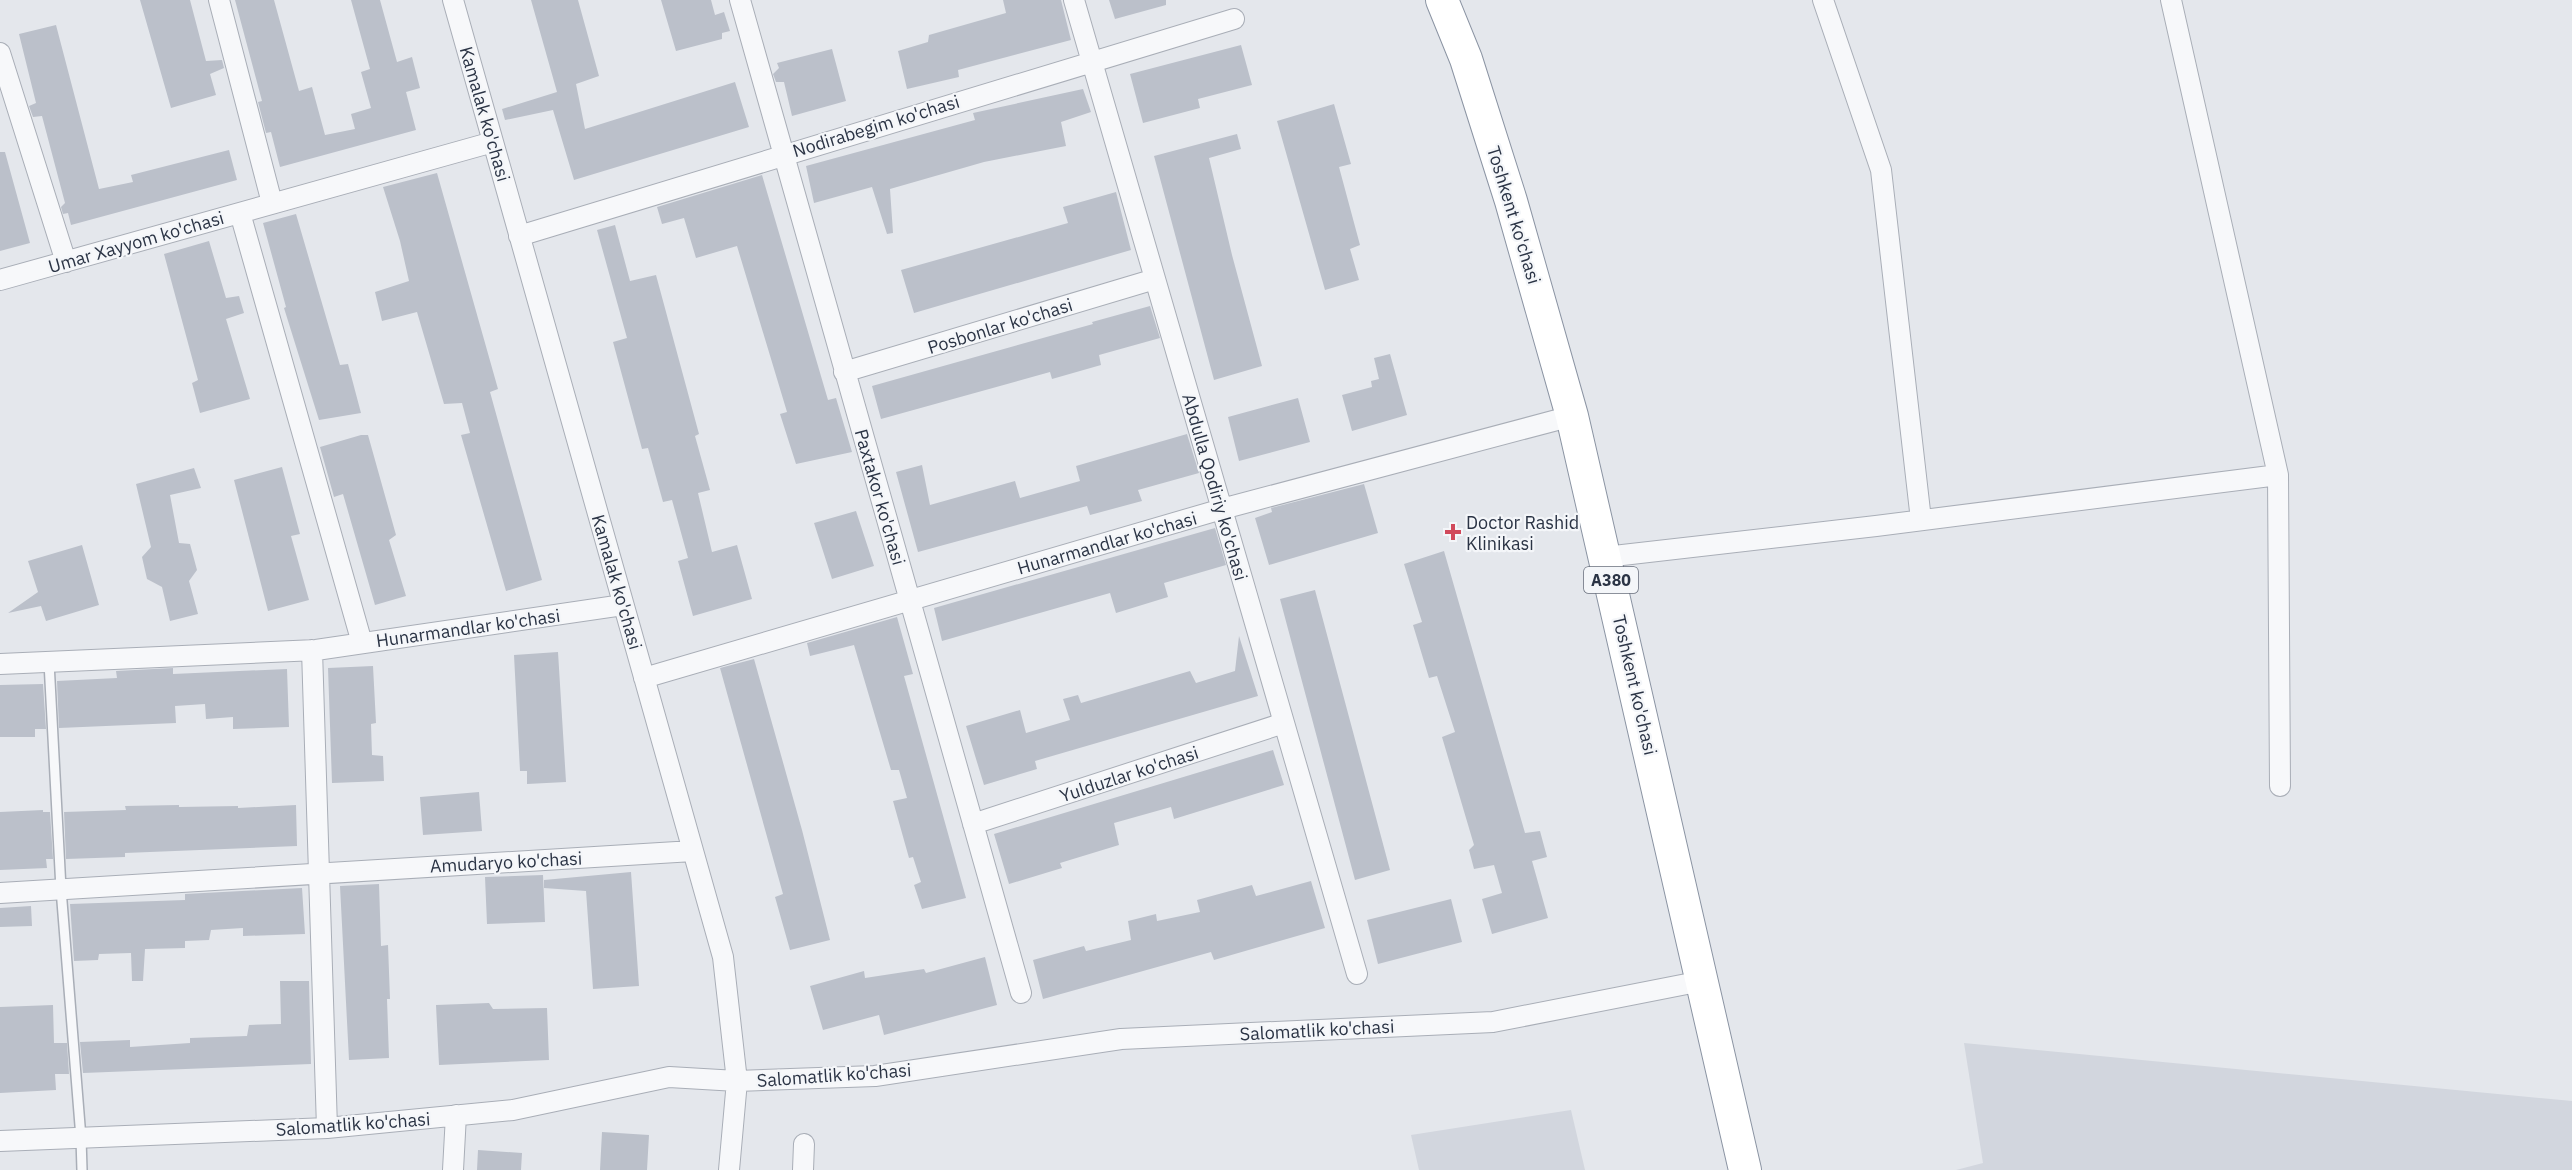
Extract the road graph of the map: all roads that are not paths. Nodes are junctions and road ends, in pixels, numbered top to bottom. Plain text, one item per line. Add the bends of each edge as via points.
1 (219, 0) edge
2 (453, 0) edge
3 (740, 0) edge
4 (1074, 0) edge
5 (1442, 0) edge
6 (1824, 0) edge
7 (2171, 0) edge
8 (1234, 19) dead end
9 (0, 53) edge
10 (1091, 61) junction
11 (493, 142) junction
12 (783, 155) junction
13 (272, 203) junction
14 (240, 213) junction
15 (519, 236) junction
16 (66, 262) junction
17 (1155, 279) junction
18 (0, 280) edge
19 (844, 372) junction
20 (1572, 416) junction
21 (2278, 475) junction
22 (1222, 509) junction
23 (1921, 520) junction
24 (1605, 557) junction
25 (909, 601) junction
26 (623, 605) junction
27 (362, 643) junction
28 (312, 650) junction
29 (49, 662) junction
30 (0, 664) edge
31 (644, 678) junction
32 (1284, 723) junction
33 (2280, 786) dead end
34 (973, 825) junction
35 (693, 851) junction
36 (319, 873) junction
37 (61, 889) junction
38 (0, 893) edge
39 (1357, 974) dead end
40 (1702, 981) junction
41 (1021, 993) dead end
42 (737, 1081) junction
43 (456, 1115) junction
44 (327, 1128) junction
45 (81, 1137) junction
46 (0, 1141) edge
47 (804, 1144) dead end
48 (82, 1170) edge
49 (453, 1170) edge
50 (729, 1170) edge
51 (802, 1170) edge
52 (1745, 1170) edge

1 - 13 street
2 - 11 street, Kamalak ko'chasi
3 - 12 street, Paxtakor ko'chasi
4 - 10 street, Abdulla Qodiriy ko'chasi
5 - 20 highway, Toshkent ko'chasi / A380 via 1466,59 1511,201
6 - 23 street via 1881,170
7 - 21 street
8 - 10 street, Nodirabegim ko'chasi
9 - 16 street
10 - 12 street, Nodirabegim ko'chasi
10 - 17 street, Abdulla Qodiriy ko'chasi
11 - 13 street, Umar Xayyom ko'chasi
11 - 15 street, Kamalak ko'chasi
12 - 15 street, Nodirabegim ko'chasi
12 - 19 street, Paxtakor ko'chasi
13 - 14 street, Umar Xayyom ko'chasi
14 - 16 street, Umar Xayyom ko'chasi
14 - 27 street
15 - 26 street, Kamalak ko'chasi
16 - 18 street, Umar Xayyom ko'chasi
17 - 19 street, Posbonlar ko'chasi
17 - 22 street, Abdulla Qodiriy ko'chasi
19 - 25 street, Paxtakor ko'chasi
20 - 22 street, Hunarmandlar ko'chasi
20 - 24 highway, Toshkent ko'chasi / A380
21 - 23 street
21 - 33 street
22 - 25 street, Hunarmandlar ko'chasi
22 - 32 street, Abdulla Qodiriy ko'chasi
23 - 24 street
24 - 40 highway, Toshkent ko'chasi / A380
25 - 31 street, Hunarmandlar ko'chasi
25 - 34 street, Paxtakor ko'chasi
26 - 27 street, Hunarmandlar ko'chasi
26 - 31 street, Kamalak ko'chasi
27 - 28 street, Hunarmandlar ko'chasi
28 - 29 street, Hunarmandlar ko'chasi
28 - 36 street
29 - 30 street, Hunarmandlar ko'chasi
29 - 37 lane
31 - 35 street, Kamalak ko'chasi
32 - 34 street, Yulduzlar ko'chasi
32 - 39 street, Abdulla Qodiriy ko'chasi
34 - 41 street, Paxtakor ko'chasi
35 - 36 street, Amudaryo ko'chasi
35 - 42 street, Kamalak ko'chasi via 723,957
36 - 37 street, Amudaryo ko'chasi
36 - 44 street
37 - 38 street, Amudaryo ko'chasi
37 - 45 lane
40 - 42 street, Salomatlik ko'chasi via 1493,1022 1121,1039 875,1076
40 - 52 highway, Toshkent ko'chasi / A380
42 - 43 street, Salomatlik ko'chasi via 669,1077 513,1110
42 - 50 street, Kamalak ko'chasi
43 - 44 street, Salomatlik ko'chasi
43 - 49 street
44 - 45 street, Salomatlik ko'chasi
45 - 46 street, Salomatlik ko'chasi
45 - 48 lane
47 - 51 street

